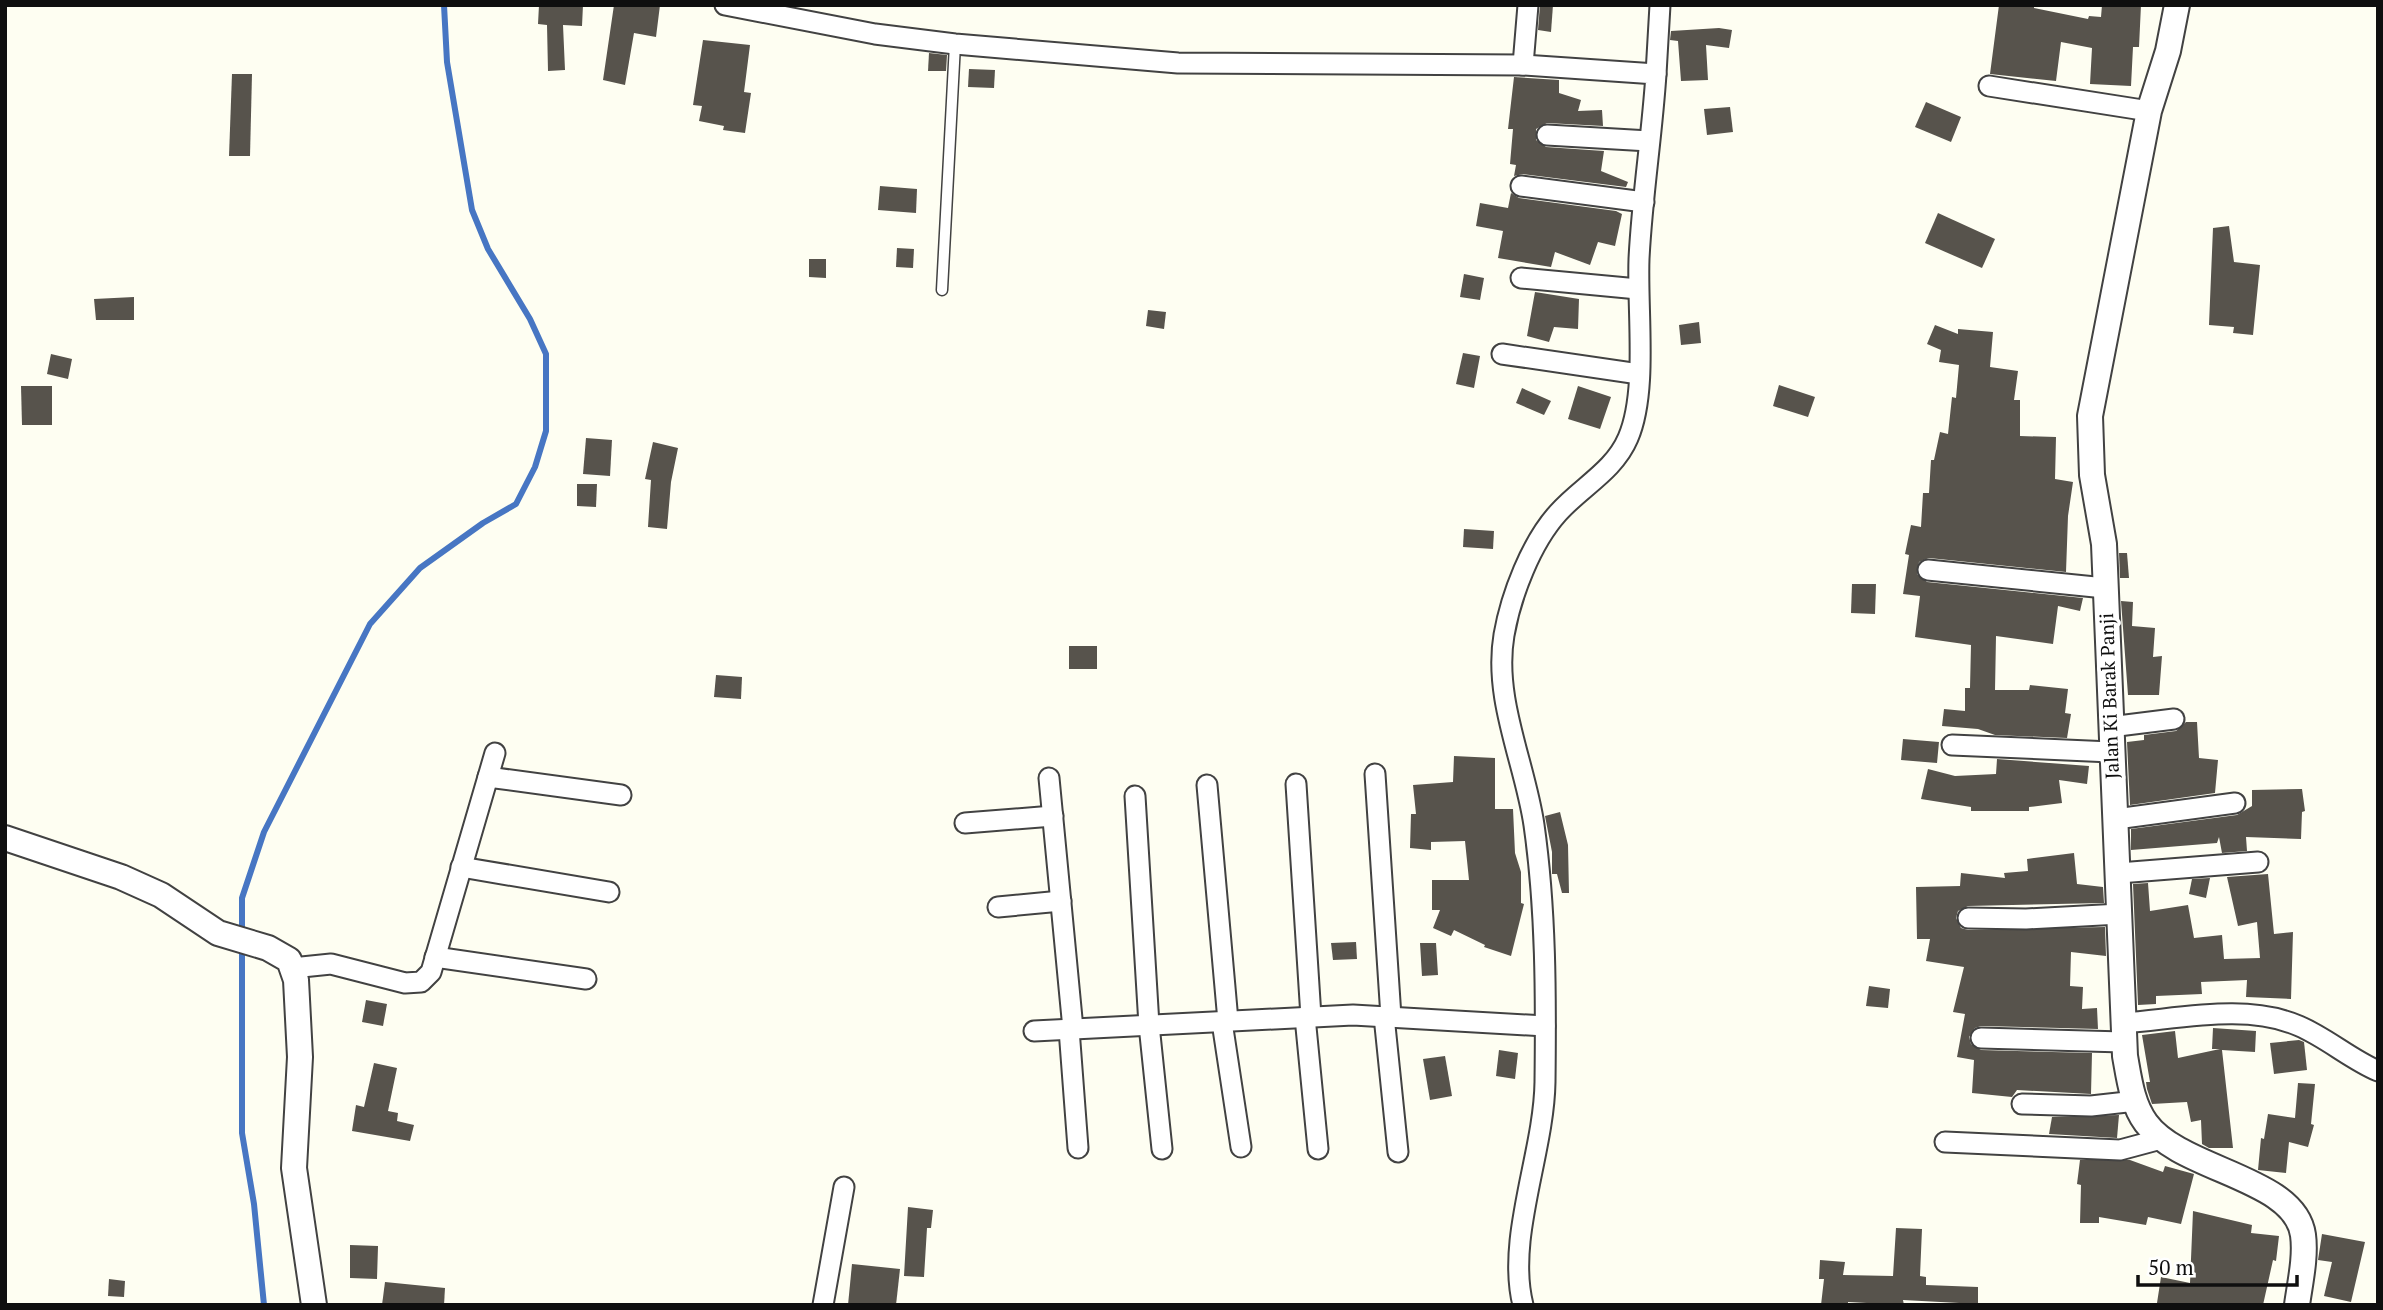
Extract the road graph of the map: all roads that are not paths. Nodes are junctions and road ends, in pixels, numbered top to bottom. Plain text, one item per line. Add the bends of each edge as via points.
1 (725, 5) edge
2 (1528, 5) edge
3 (1660, 5) edge
4 (2177, 5) edge
5 (955, 44) junction
6 (1523, 65) junction
7 (1656, 74) junction
8 (1989, 86) dead end
9 (2149, 111) junction
10 (1547, 135) dead end
11 (1649, 141) junction
12 (1521, 186) dead end
13 (1644, 202) junction
14 (1521, 278) dead end
15 (1638, 289) junction
16 (942, 290) dead end
17 (1502, 354) dead end
18 (1639, 374) junction
19 (1928, 570) dead end
20 (2105, 588) junction
21 (2174, 719) dead end
22 (2110, 727) junction
23 (1952, 745) dead end
24 (2111, 752) junction
25 (495, 753) dead end
26 (1375, 774) dead end
27 (488, 777) junction
28 (1049, 778) dead end
29 (1296, 784) dead end
30 (1208, 785) dead end
31 (621, 795) dead end
32 (1135, 796) dead end
33 (2235, 803) dead end
34 (1053, 816) junction
35 (2116, 819) junction
36 (965, 823) dead end
37 (5, 838) edge
38 (2258, 862) dead end
39 (461, 867) junction
40 (2119, 873) junction
41 (609, 892) dead end
42 (1061, 901) junction
43 (998, 907) dead end
44 (2120, 914) junction
45 (1968, 918) dead end
46 (435, 957) junction
47 (292, 968) junction
48 (586, 979) dead end
49 (1308, 1017) junction
50 (1387, 1017) junction
51 (1225, 1021) junction
52 (1149, 1025) junction
53 (1545, 1026) junction
54 (1071, 1029) junction
55 (1034, 1031) dead end
56 (2123, 1032) junction
57 (1982, 1038) dead end
58 (2378, 1071) edge
59 (2136, 1101) junction
60 (2022, 1104) dead end
61 (2161, 1139) junction
62 (1945, 1142) dead end
63 (1241, 1147) dead end
64 (1078, 1148) dead end
65 (1162, 1149) dead end
66 (1318, 1149) dead end
67 (1398, 1152) dead end
68 (844, 1187) dead end
69 (314, 1305) edge
70 (823, 1305) edge
71 (1523, 1305) edge
72 (2297, 1305) edge

1 - 5 street via 875,34
2 - 6 street
3 - 7 street
4 - 9 street, Jalan Ki Barak Panji
5 - 6 street via 1178,63
5 - 16 lane
6 - 7 street
7 - 11 street
8 - 9 street
9 - 20 street, Jalan Ki Barak Panji via 2090,416 2089,448 2101,514
10 - 11 street
11 - 13 street
12 - 13 street
13 - 15 street
14 - 15 street
15 - 18 street
17 - 18 street
18 - 53 street via 1628,440 1606,471 1573,498 1546,529 1525,570 1504,634 1504,691 1529,791 1538,853
19 - 20 street
20 - 22 street, Jalan Ki Barak Panji
21 - 22 street
22 - 24 street, Jalan Ki Barak Panji
23 - 24 street
24 - 35 street, Jalan Ki Barak Panji
25 - 27 street
26 - 50 street
27 - 31 street
27 - 39 street
28 - 34 street
29 - 49 street
30 - 51 street
32 - 52 street
33 - 35 street
34 - 36 street
34 - 42 street
35 - 40 street, Jalan Ki Barak Panji
37 - 47 street via 161,895 218,933 282,954
38 - 40 street
39 - 41 street
39 - 46 street
40 - 44 street, Jalan Ki Barak Panji
42 - 43 street
42 - 54 street
44 - 45 street
44 - 56 street, Jalan Ki Barak Panji
46 - 47 street via 421,982 405,983 331,964
46 - 48 street
47 - 69 street via 299,1057 294,1168
49 - 50 street
49 - 51 street
49 - 66 street
50 - 53 street
50 - 67 street
51 - 52 street
51 - 63 street
52 - 54 street
52 - 65 street
53 - 71 street via 1542,1130 1519,1255
54 - 55 street
54 - 64 street
56 - 57 street
56 - 58 street via 2232,1015 2285,1021
56 - 59 street, Jalan Ki Barak Panji
59 - 60 street via 2091,1106
59 - 61 street, Jalan Ki Barak Panji
61 - 62 street via 2120,1150
61 - 72 street, Jalan Ki Barak Panji via 2184,1155 2279,1197 2289,1207 2303,1234
68 - 70 street

